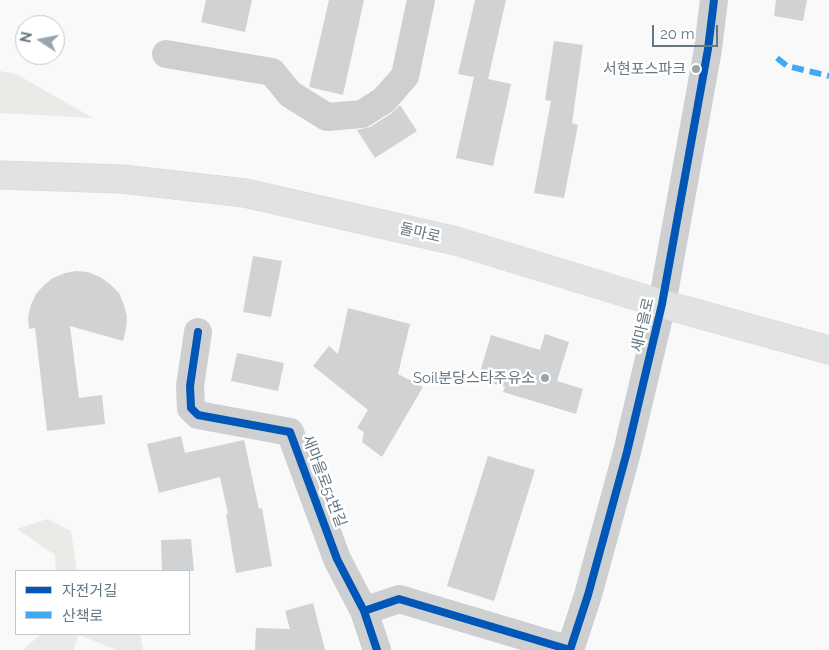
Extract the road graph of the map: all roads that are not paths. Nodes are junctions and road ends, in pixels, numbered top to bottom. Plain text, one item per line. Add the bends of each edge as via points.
1 (422, 0) edge
2 (714, 0) edge
3 (166, 54) dead end
4 (0, 174) edge
5 (662, 304) junction
6 (198, 332) dead end
7 (829, 350) edge
8 (364, 611) junction
9 (377, 650) edge
10 (570, 650) edge

1 - 3 street via 405,76 384,100 362,114 327,117 290,94 272,72
2 - 5 street, 새마을로
4 - 5 main road, 돌마로 via 122,178 245,193 456,241
5 - 7 main road, 돌마로
5 - 10 street, 새마을로 via 624,461
6 - 8 street, 새마을로51번길 via 190,386 191,408 198,415 290,432 337,559
8 - 9 street, 새마을로51번길
8 - 10 street via 399,600

